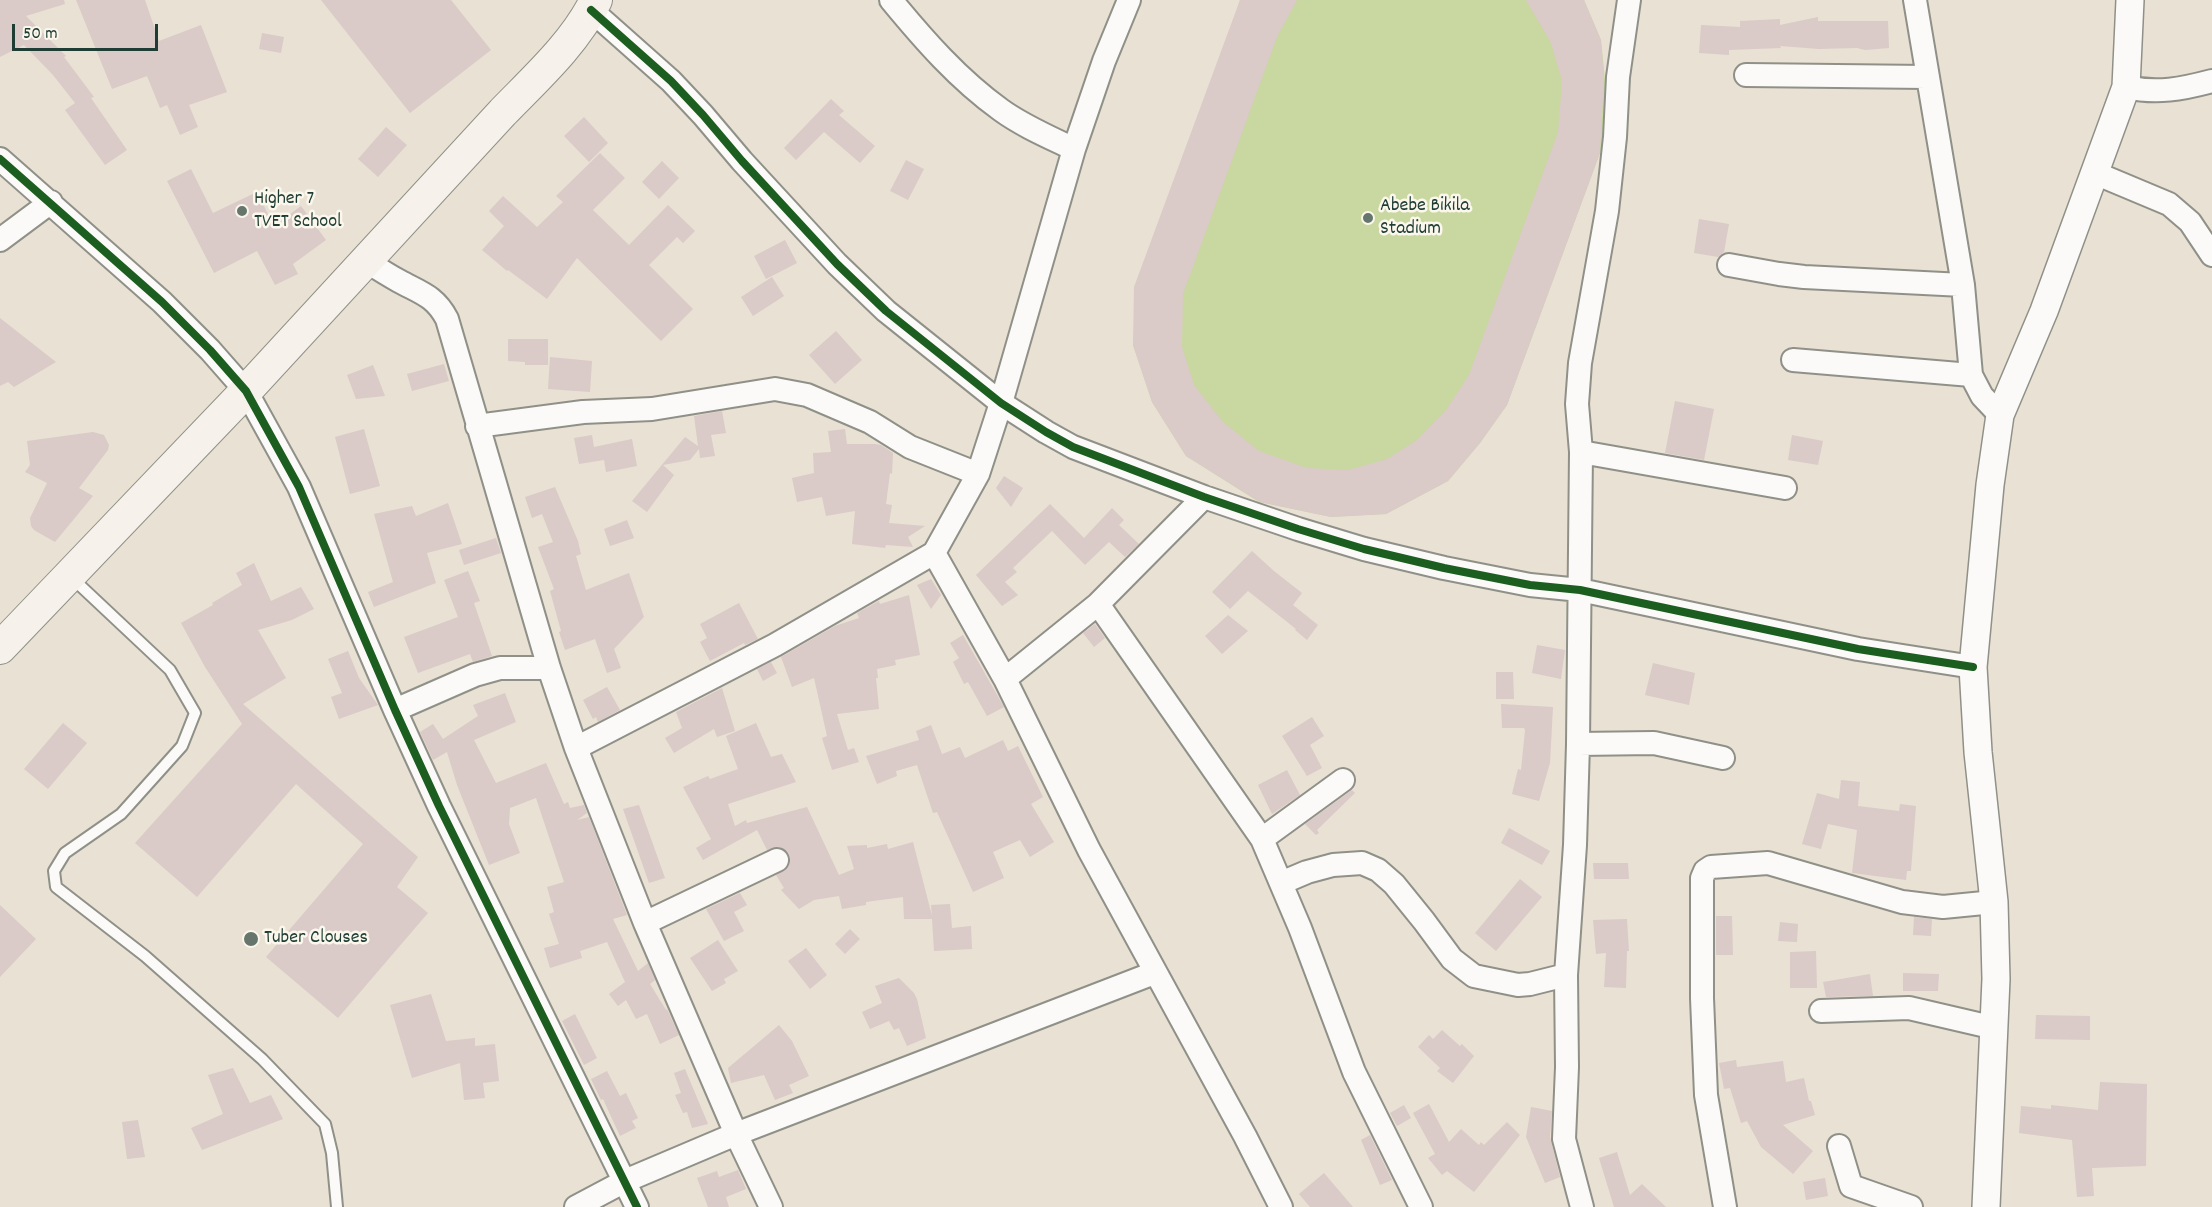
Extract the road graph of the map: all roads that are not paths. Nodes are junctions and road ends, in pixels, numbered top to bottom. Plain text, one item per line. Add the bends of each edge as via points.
1 (891, 0) edge
2 (1129, 0) edge
3 (1629, 0) edge
4 (1915, 0) edge
5 (2130, 0) edge
6 (589, 3) edge
7 (1746, 75) dead end
8 (1927, 77) junction
9 (2196, 85) edge
10 (2126, 87) junction
11 (1074, 149) junction
12 (0, 159) edge
13 (2095, 173) junction
14 (51, 202) junction
15 (0, 240) edge
16 (2212, 255) edge
17 (366, 261) junction
18 (1729, 265) dead end
19 (1962, 285) junction
20 (1792, 360) dead end
21 (1971, 375) junction
22 (246, 391) junction
23 (1001, 404) junction
24 (2000, 415) junction
25 (477, 426) junction
26 (1581, 452) junction
27 (978, 474) junction
28 (1785, 488) dead end
29 (1204, 497) junction
30 (934, 553) junction
31 (69, 576) junction
32 (1580, 590) junction
33 (1098, 604) junction
34 (0, 648) edge
35 (1973, 667) junction
36 (549, 668) junction
37 (1005, 679) junction
38 (395, 710) junction
39 (1578, 744) junction
40 (576, 748) junction
41 (1723, 758) dead end
42 (1343, 780) dead end
43 (1262, 839) junction
44 (777, 860) dead end
45 (1281, 883) junction
46 (1994, 902) junction
47 (645, 923) junction
48 (1154, 973) junction
49 (1566, 975) junction
50 (1821, 1011) dead end
51 (1995, 1028) junction
52 (736, 1134) junction
53 (1839, 1146) dead end
54 (625, 1181) junction
55 (337, 1207) edge
56 (576, 1207) edge
57 (637, 1207) edge
58 (771, 1207) edge
59 (1281, 1207) edge
60 (1421, 1207) edge
61 (1582, 1207) edge
62 (1725, 1207) edge
63 (1911, 1207) edge
64 (1986, 1207) edge

1 - 11 street via 948,65 1002,111
2 - 11 street
3 - 26 street via 1607,212 1580,363 1577,404
4 - 8 street
5 - 10 street
6 - 17 main road via 563,48
6 - 23 street via 671,81 837,264 886,311
7 - 8 street
8 - 19 street
9 - 10 street via 2145,91
10 - 13 street
11 - 23 street
12 - 14 street
13 - 16 street via 2169,204 2190,222
13 - 24 street
14 - 15 street
14 - 22 street via 162,302
17 - 22 main road
17 - 25 street via 428,295 442,309
18 - 19 street via 1814,278
19 - 21 street
20 - 21 street
21 - 24 street via 1982,396
22 - 31 main road
22 - 38 street via 300,487
23 - 27 street
23 - 29 street via 1073,447
24 - 35 street
25 - 27 street via 583,412 652,408 775,389 807,395 870,422 910,447
25 - 36 street
26 - 28 street
26 - 32 street
27 - 30 street
29 - 32 street via 1364,549 1509,581
29 - 33 street
30 - 37 street
30 - 40 street via 775,645
31 - 34 main road
31 - 55 lane via 170,670 195,713 182,746 121,814 65,853 54,871 56,887 145,956 244,1043 325,1124
32 - 35 street via 1770,632
32 - 39 street
33 - 37 street
33 - 43 street
35 - 46 street
36 - 38 street via 500,668 474,675
36 - 40 street
37 - 48 street
38 - 54 street
39 - 41 street via 1654,743
39 - 49 street
40 - 47 street
42 - 43 street
43 - 45 street
44 - 47 street
45 - 49 street via 1334,865 1362,863 1394,884 1452,959 1474,976 1518,985
45 - 60 street via 1354,1072
46 - 51 street
46 - 62 street via 1943,907 1902,902 1768,863 1711,867 1705,871 1702,945 1706,1095
47 - 52 street
48 - 52 street
48 - 59 street
49 - 61 street via 1564,1139
50 - 51 street via 1908,1008
51 - 64 street
52 - 54 street
52 - 58 street
53 - 63 street via 1851,1186
54 - 56 street
54 - 57 street

